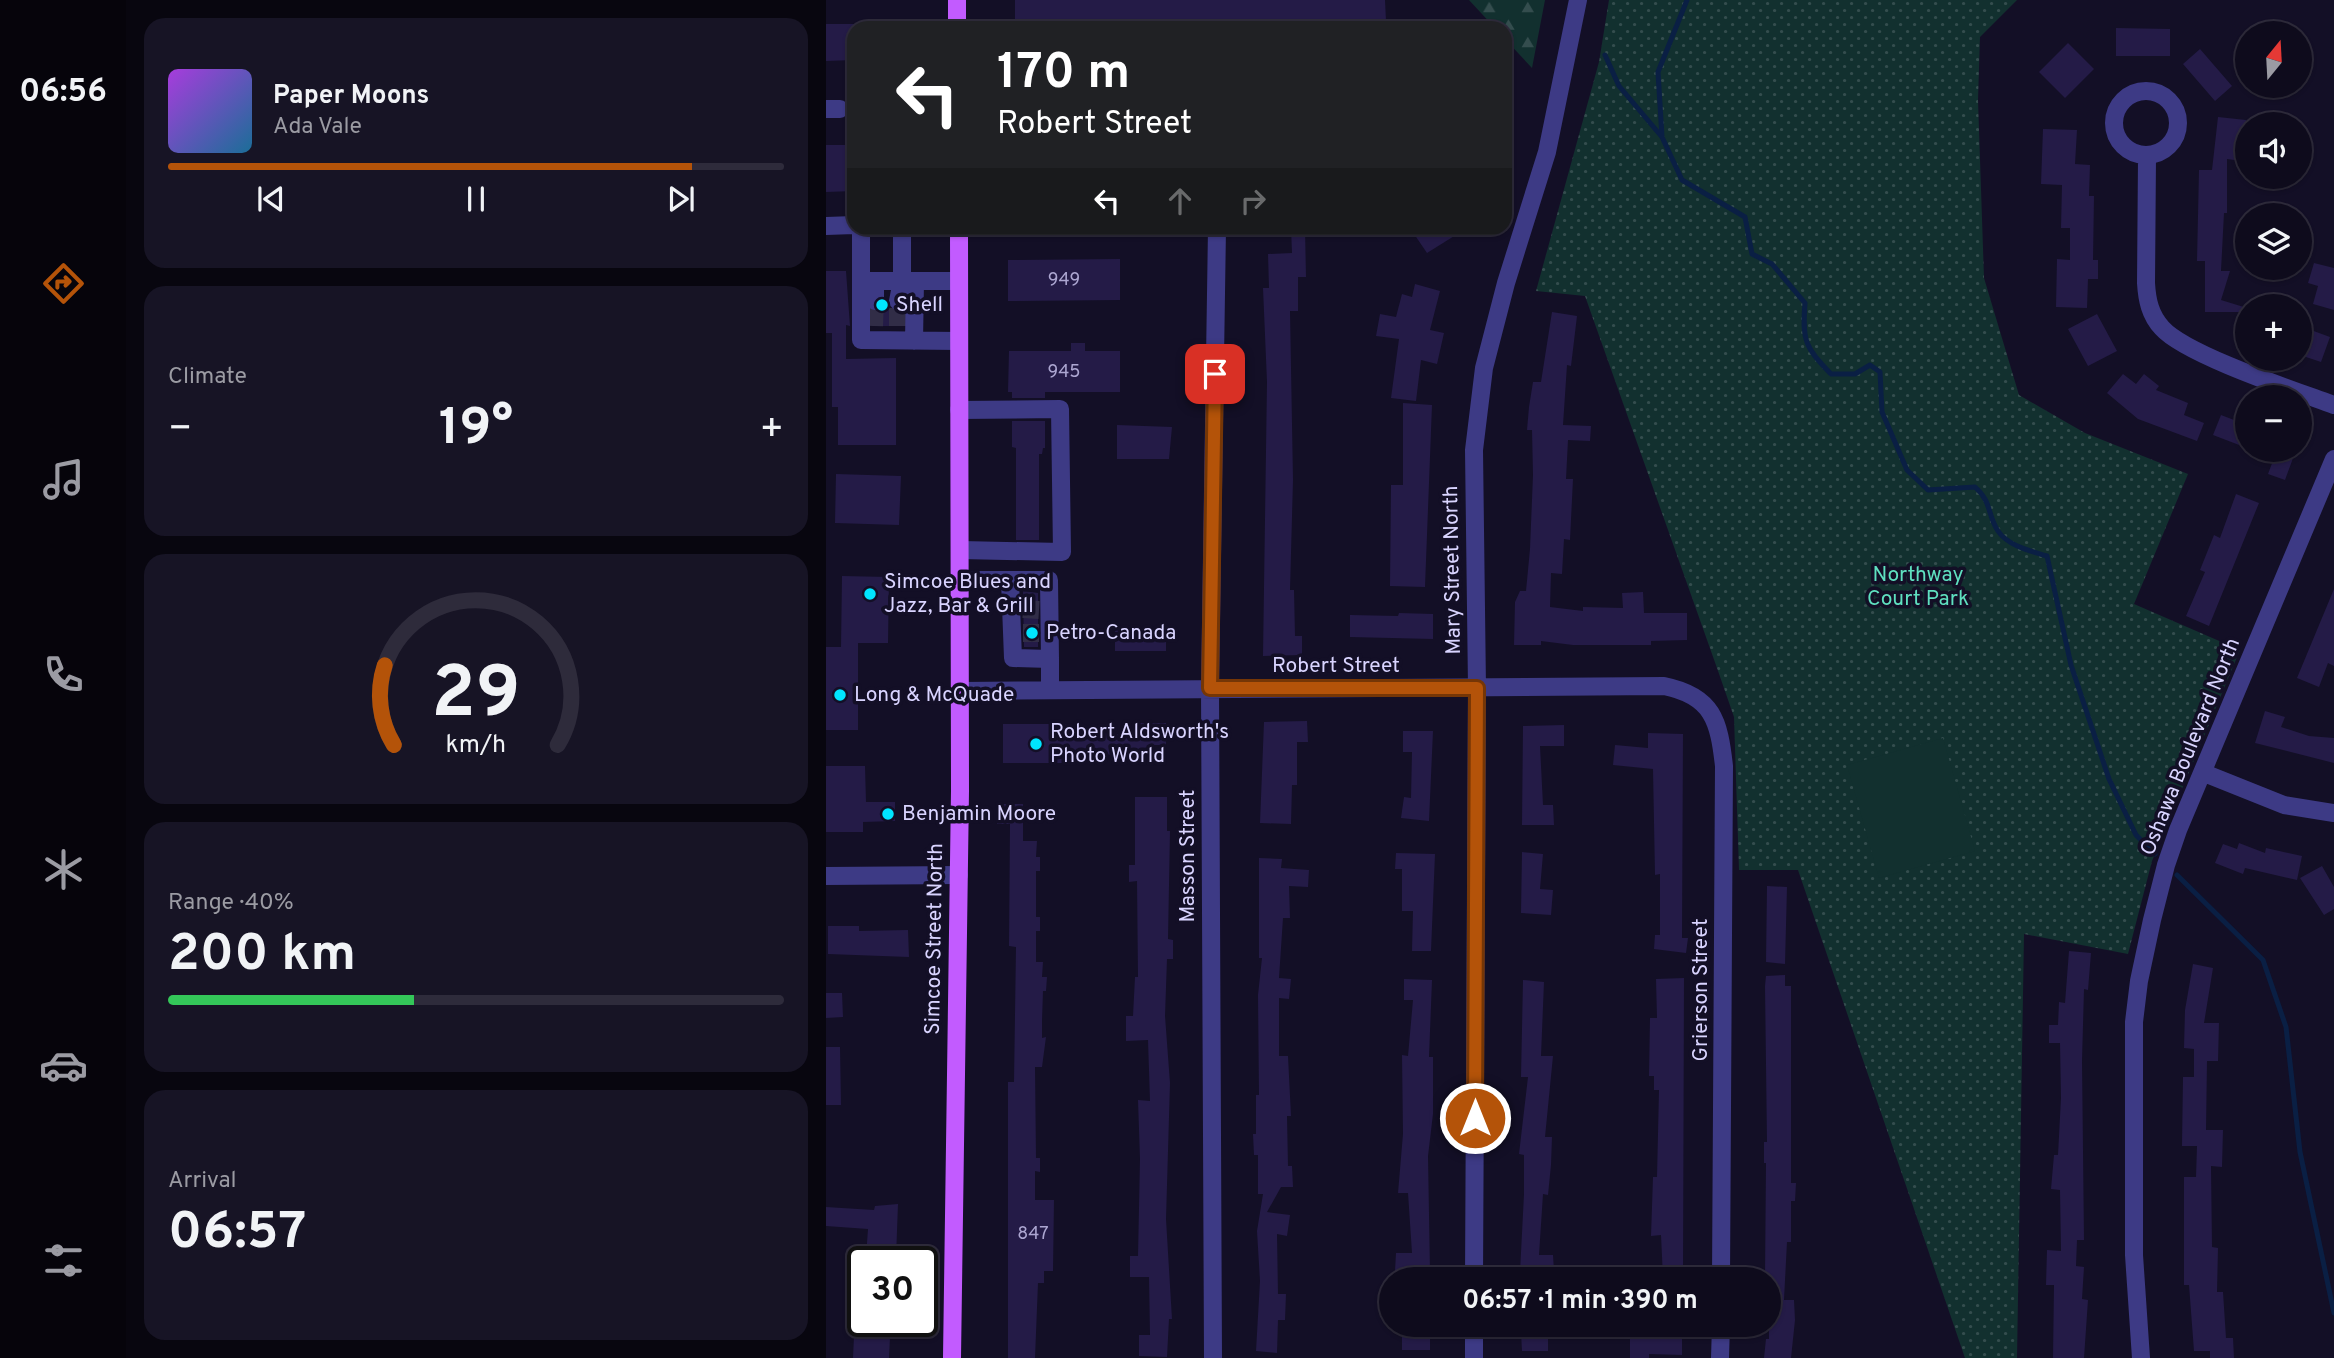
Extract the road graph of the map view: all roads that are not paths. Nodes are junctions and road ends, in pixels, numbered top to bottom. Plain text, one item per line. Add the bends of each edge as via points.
1 (957, 0) edge
2 (1578, 0) edge
3 (957, 21) edge
4 (2147, 158) dead end
5 (847, 225) edge
6 (826, 226) edge
7 (862, 235) edge
8 (903, 235) edge
9 (959, 235) edge
10 (1217, 235) edge
11 (868, 281) junction
12 (909, 281) junction
13 (959, 281) junction
14 (875, 301) tunnel mouth
15 (898, 301) tunnel mouth
16 (903, 336) junction
17 (959, 341) junction
18 (2334, 405) edge
19 (959, 410) junction
20 (2334, 459) edge
21 (961, 550) junction
22 (961, 580) junction
23 (1010, 580) junction
24 (1031, 610) junction
25 (1031, 633) junction
26 (1050, 659) junction
27 (1210, 688) junction
28 (1477, 688) junction
29 (1050, 690) junction
30 (960, 691) junction
31 (1706, 705) joint
32 (2204, 773) junction
33 (2334, 813) edge
34 (959, 875) junction
35 (826, 876) edge
36 (1474, 1267) edge
37 (1721, 1267) edge
38 (1474, 1337) edge
39 (1721, 1337) edge
40 (952, 1358) edge
41 (1213, 1358) edge
42 (1474, 1358) edge
43 (1720, 1358) edge
44 (2141, 1358) edge

1 - 3 main road
2 - 28 street, Mary Street North via 1547,152 1484,368 1474,450
4 - 18 street via 2146,283 2157,322 2184,344
5 - 6 street
7 - 11 street
8 - 12 street
9 - 13 main road, Simcoe Street North
10 - 27 street, Masson Street
11 - 12 street
11 - 14 street
11 - 16 street via 861,340 874,333
12 - 13 street
12 - 15 street
12 - 16 street
13 - 17 main road, Simcoe Street North
16 - 17 street
17 - 19 main road, Simcoe Street North
19 - 21 main road, Simcoe Street North
19 - 21 street via 1060,410 1062,552
20 - 32 street, Oshawa Boulevard North
21 - 22 main road, Simcoe Street North
22 - 23 street
22 - 30 main road, Simcoe Street North
23 - 24 street
23 - 24 street via 1049,580
24 - 25 street
24 - 25 street
25 - 26 street
25 - 26 street via 1013,658
26 - 29 street
27 - 28 street, Robert Street
27 - 29 street, Robert Street
27 - 41 street, Masson Street
28 - 31 street, Robert Street via 1664,686 1688,691
28 - 36 street, Mary Street North
29 - 30 street, Robert Street
30 - 34 main road, Simcoe Street North
31 - 37 street, Grierson Street via 1720,731 1724,766
32 - 33 street via 2284,806
32 - 44 street, Oshawa Boulevard North via 2166,865 2136,1008 2134,1255
34 - 35 street
34 - 40 main road, Simcoe Street North
38 - 42 street
39 - 43 street

